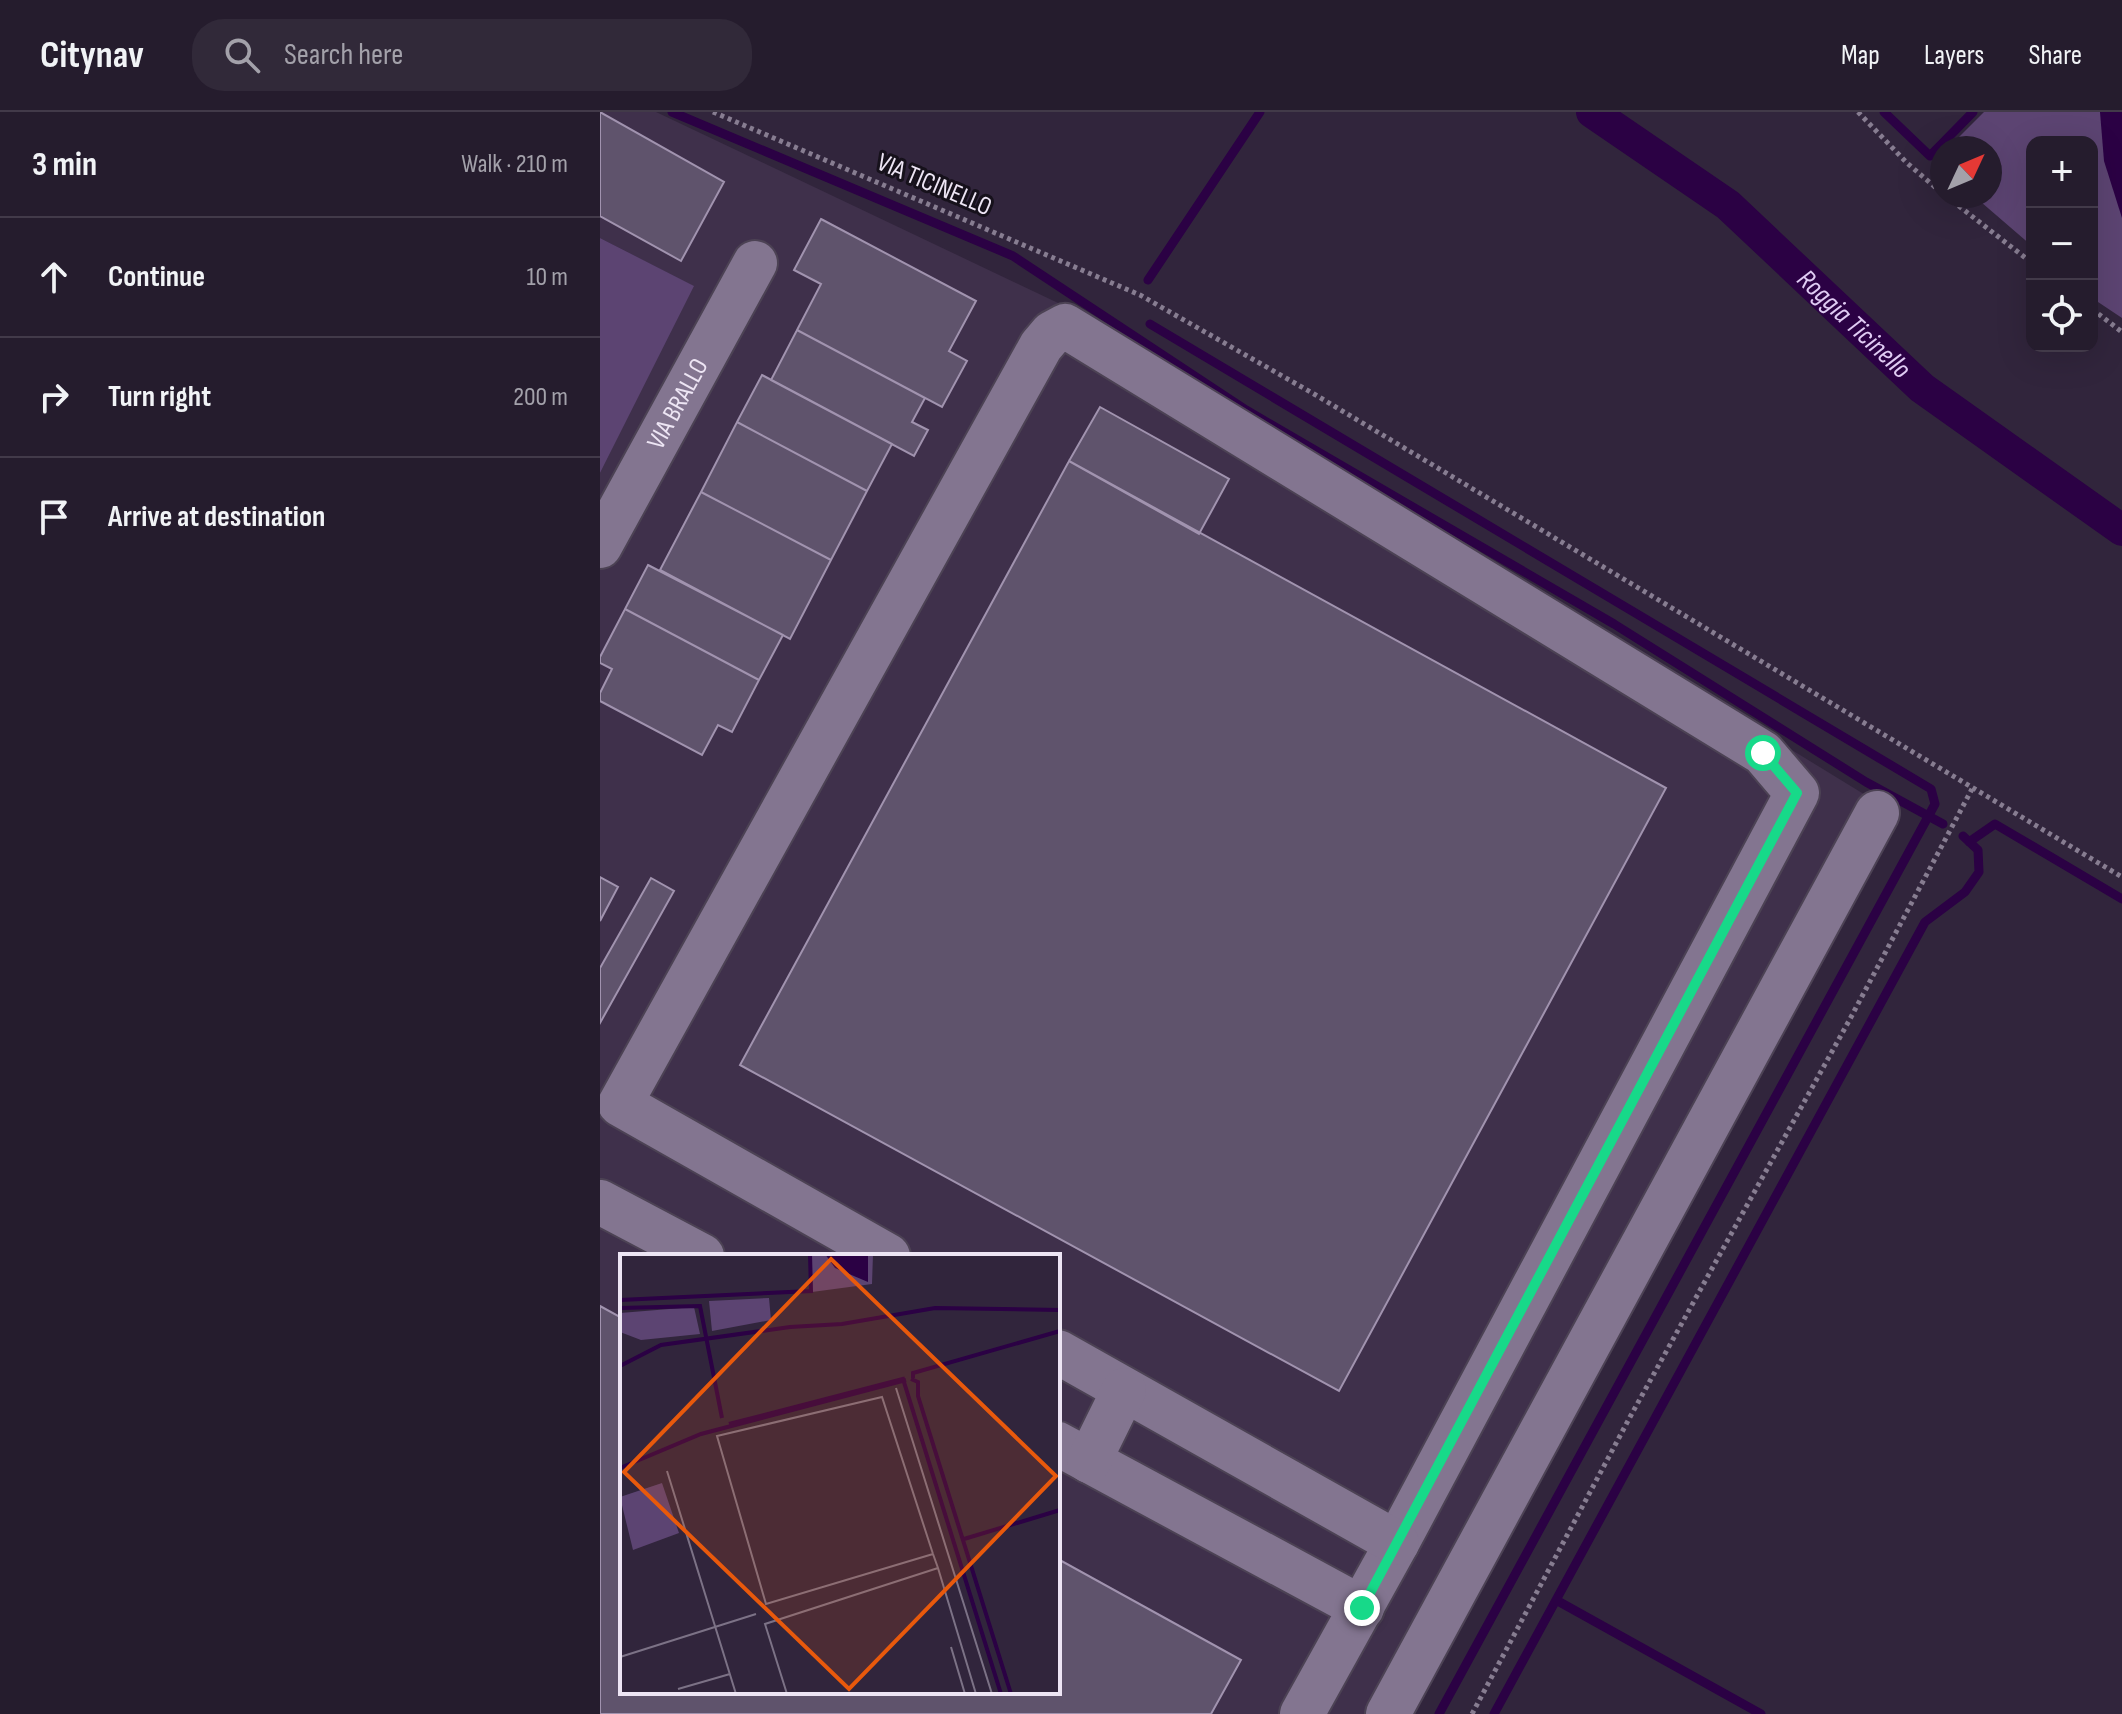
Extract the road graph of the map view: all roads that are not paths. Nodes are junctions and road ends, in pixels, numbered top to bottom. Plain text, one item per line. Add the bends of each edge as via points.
1 (755, 263) dead end
2 (600, 546) edge
3 (1877, 813) dead end
4 (600, 1202) edge
5 (698, 1254) edge
6 (884, 1254) edge
7 (1060, 1353) edge
8 (1124, 1390) junction
9 (1073, 1453) edge
10 (1397, 1543) junction
11 (1362, 1608) junction
12 (1302, 1714) edge
13 (1388, 1714) edge

1 - 2 street, VIA BRALLO
3 - 13 street
4 - 5 street
6 - 10 street via 620,1104 1041,346 1065,326 1763,753 1797,793
7 - 8 street
8 - 9 street
8 - 10 street
9 - 11 street
10 - 11 street
11 - 12 street

